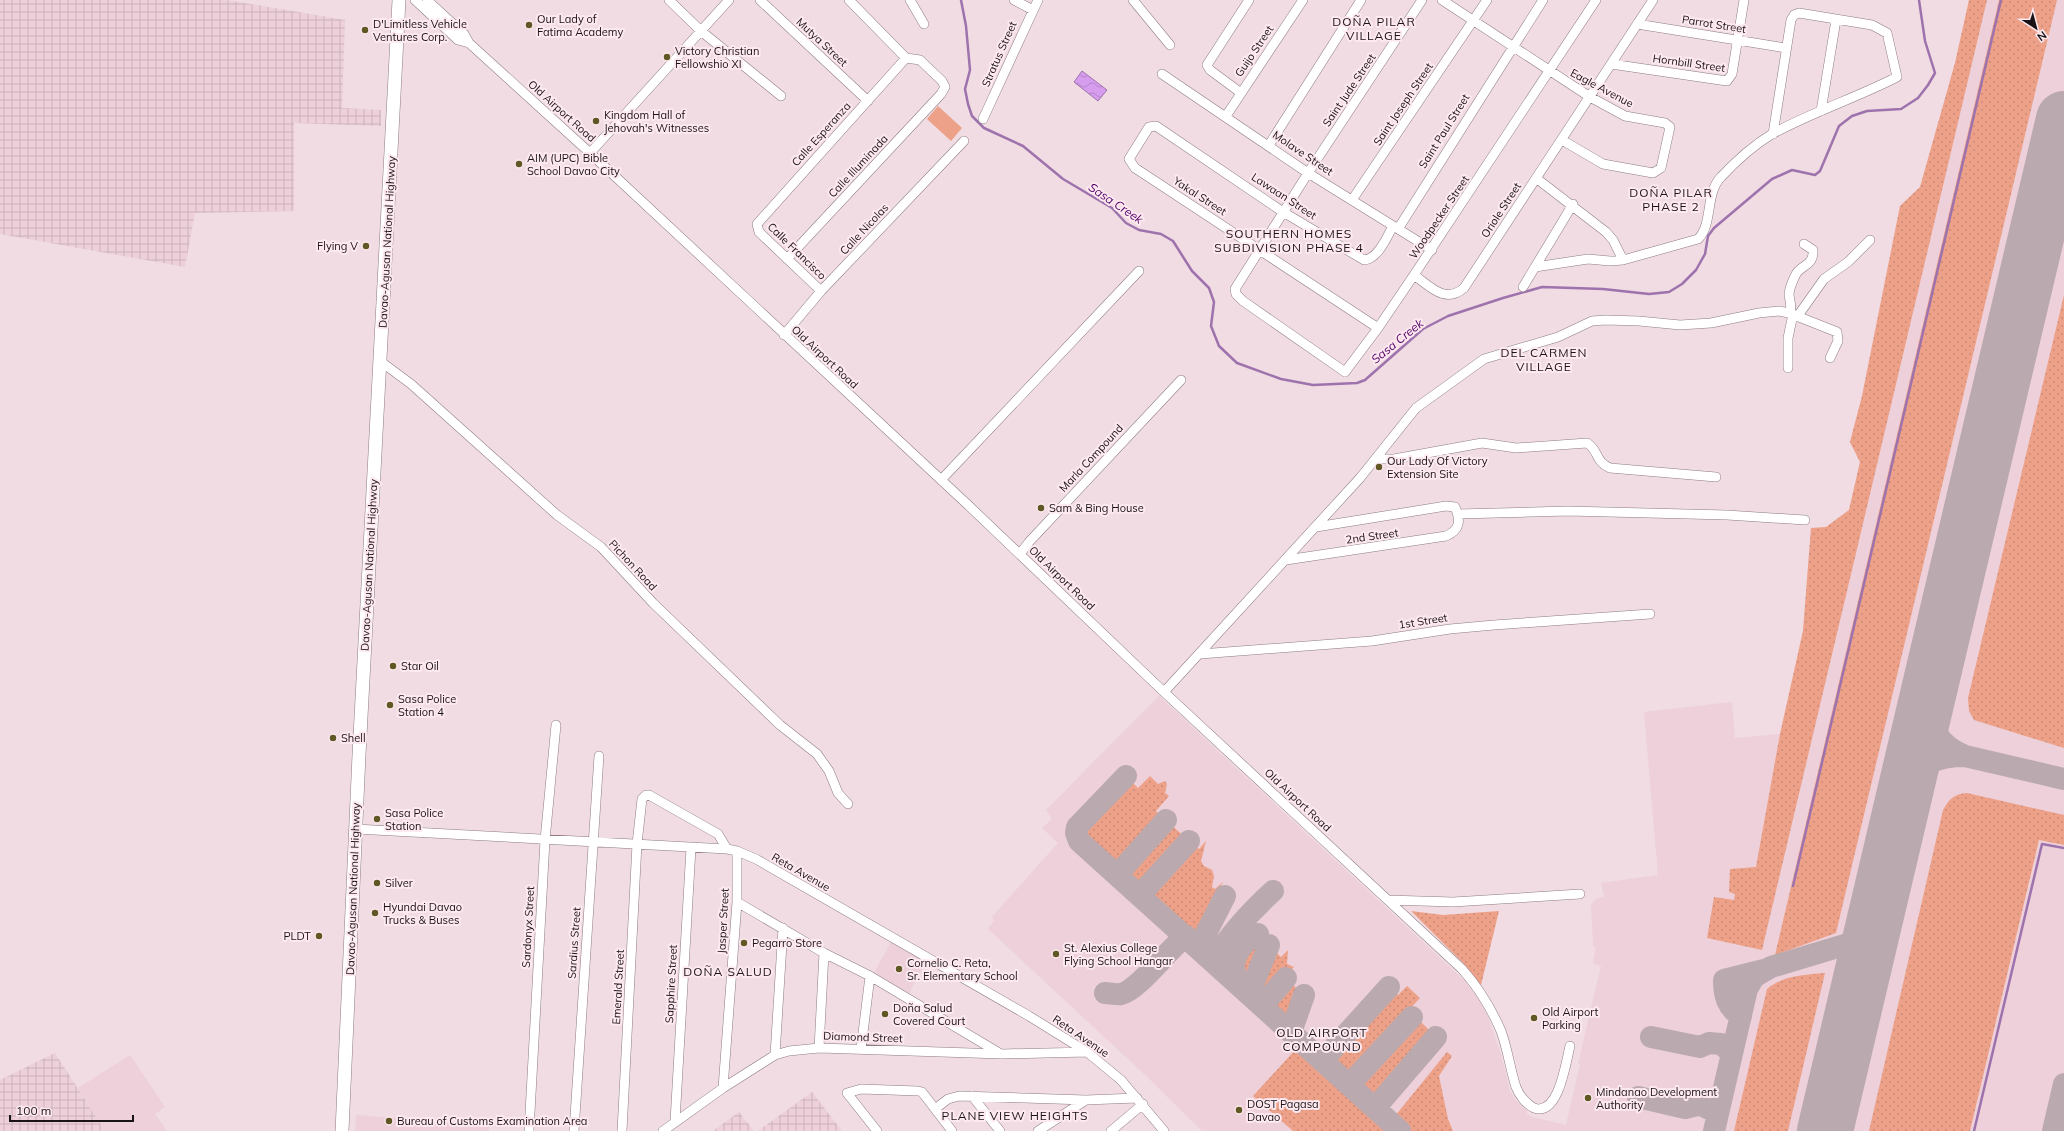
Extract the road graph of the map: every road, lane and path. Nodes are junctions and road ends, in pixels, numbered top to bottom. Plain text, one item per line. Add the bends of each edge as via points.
1 (399, 0) edge
2 (414, 0) edge
3 (427, 0) edge
4 (669, 0) edge
5 (730, 0) edge
6 (760, 0) edge
7 (849, 0) edge
8 (910, 0) edge
9 (1014, 0) edge
10 (1038, 0) edge
11 (1133, 0) edge
12 (1249, 0) edge
13 (1303, 0) edge
14 (1361, 0) edge
15 (1422, 0) edge
16 (1442, 0) edge
17 (1487, 0) edge
18 (1543, 0) edge
19 (1596, 0) edge
20 (1653, 0) edge
21 (1744, 0) edge
22 (1033, 10) junction
23 (1836, 20) junction
24 (1473, 21) junction
25 (924, 24) dead end
26 (1637, 24) junction
27 (701, 31) junction
28 (1738, 40) junction
29 (469, 44) junction
30 (1170, 44) dead end
31 (1511, 47) junction
32 (1786, 48) junction
33 (906, 58) junction
34 (1611, 64) junction
35 (1550, 72) junction
36 (1162, 74) dead end
37 (1241, 93) junction
38 (781, 96) dead end
39 (1590, 97) junction
40 (868, 101) junction
41 (1821, 111) junction
42 (1226, 116) junction
43 (984, 119) dead end
44 (1152, 126) joint
45 (1773, 134) junction
46 (1562, 140) junction
47 (964, 141) dead end
48 (1269, 145) junction
49 (590, 153) junction
50 (1308, 172) junction
51 (1536, 178) junction
52 (1352, 200) junction
53 (1573, 204) junction
54 (1283, 212) junction
55 (756, 227) joint
56 (1396, 227) junction
57 (1870, 240) dead end
58 (1804, 244) dead end
59 (1259, 249) junction
60 (1432, 250) junction
61 (787, 259) junction
62 (1623, 260) junction
63 (1535, 267) junction
64 (1139, 271) dead end
65 (1414, 276) junction
66 (1523, 287) dead end
67 (821, 291) junction
68 (1793, 315) junction
69 (1378, 328) junction
70 (784, 335) junction
71 (1830, 358) dead end
72 (380, 361) junction
73 (1788, 368) dead end
74 (1345, 372) joint
75 (1181, 380) dead end
76 (1377, 459) junction
77 (1716, 477) dead end
78 (941, 480) junction
79 (1458, 514) junction
80 (1805, 520) dead end
81 (1316, 528) junction
82 (1020, 554) junction
83 (1286, 560) junction
84 (1650, 614) dead end
85 (1200, 654) junction
86 (1164, 692) junction
87 (556, 725) dead end
88 (599, 756) dead end
89 (848, 804) dead end
90 (356, 829) junction
91 (545, 840) junction
92 (593, 842) junction
93 (637, 844) junction
94 (691, 848) junction
95 (727, 850) junction
96 (737, 851) junction
97 (1580, 894) dead end
98 (1388, 900) junction
99 (737, 902) junction
100 (783, 928) junction
101 (824, 953) junction
102 (870, 976) junction
103 (1570, 1046) dead end
104 (819, 1048) junction
105 (861, 1049) junction
106 (1087, 1052) junction
107 (1002, 1054) junction
108 (775, 1055) junction
109 (723, 1088) junction
110 (972, 1096) junction
111 (1086, 1100) junction
112 (1140, 1101) junction
113 (934, 1109) junction
114 (676, 1121) junction
115 (342, 1131) edge
116 (528, 1131) edge
117 (574, 1131) edge
118 (622, 1131) edge
119 (663, 1131) edge
120 (878, 1131) edge
121 (952, 1131) edge
122 (1000, 1131) edge
123 (1038, 1131) edge
124 (1111, 1131) edge
125 (1164, 1131) edge

1 - 72 main road, Davao-Agusan National Highway
2 - 29 street, Old Airport Road via 458,40
3 - 29 street, Old Airport Road via 464,34
4 - 27 street
5 - 27 street
6 - 40 street, Mutya Street
7 - 33 street
8 - 25 street
9 - 22 street
10 - 22 street, Stratus Street
11 - 30 street
12 - 37 street via 1207,65
13 - 37 street, Guijo Street
14 - 48 street
15 - 50 street, Saint Jude Street
16 - 24 street, Eagle Avenue
17 - 24 street, Saint Joseph Street
18 - 31 street, Saint Paul Street
19 - 35 street, Woodpecker Street
20 - 26 street, Oriole Street
21 - 28 street, Hornbill Street
22 - 43 street, Stratus Street
23 - 32 street via 1799,13 1794,15
23 - 41 street
23 - 41 street via 1872,25 1887,33 1897,77
24 - 31 street, Eagle Avenue
24 - 52 street, Saint Joseph Street
26 - 28 street, Parrot Street
26 - 34 street, Oriole Street
27 - 38 street
27 - 49 street
28 - 32 street, Parrot Street
28 - 34 street, Hornbill Street via 1732,74 1727,81
29 - 49 street, Old Airport Road
31 - 35 street, Eagle Avenue
31 - 56 street, Saint Paul Street
32 - 45 street
33 - 40 street, Calle Esperanza
33 - 61 street, Calle Illuminada via 920,60 942,81 945,87 941,94
34 - 39 street, Oriole Street
35 - 39 street, Eagle Avenue
35 - 60 street, Woodpecker Street
36 - 42 street, Molave Street
37 - 42 street, Guijo Street
39 - 46 street, Oriole Street
39 - 46 street, Eagle Avenue via 1625,116 1665,123 1669,126 1663,165 1654,173 1603,164
40 - 55 street, Calle Esperanza via 760,219
41 - 45 street
42 - 48 street, Molave Street
44 - 54 street, Lawaan Street via 1159,128
44 - 59 street, Yakal Street via 1134,149 1129,162
45 - 62 street via 1717,182 1712,192 1704,232 1698,239
46 - 51 street, Oriole Street
47 - 67 street, Calle Nicolas
48 - 50 street, Molave Street
49 - 70 street, Old Airport Road
50 - 52 street, Molave Street
50 - 54 street, Saint Jude Street
51 - 53 street
51 - 65 street, Oriole Street via 1464,288 1457,294 1441,294
52 - 56 street, Molave Street
53 - 62 street via 1606,232
53 - 63 street
54 - 56 street, Lawaan Street via 1364,260 1375,255
54 - 59 street, Saint Jude Street
55 - 61 street, Calle Francisco
56 - 60 street, Molave Street
57 - 68 street via 1848,262 1824,279
58 - 68 street via 1813,250 1813,254 1808,265 1797,272 1790,287
59 - 69 street, Yakal Street
59 - 74 street, Saint Jude Street via 1235,289 1239,298
60 - 65 street, Woodpecker Street
61 - 67 street, Calle Francisco
62 - 63 street via 1588,258
63 - 66 street
64 - 78 street
65 - 69 street, Woodpecker Street
67 - 70 street, Calle Nicolas
68 - 71 street via 1837,332 1838,341
68 - 73 street via 1788,338
68 - 76 street via 1772,311 1711,323 1680,325 1640,321 1592,321 1563,335 1484,359 1416,408
69 - 74 street, Woodpecker Street
70 - 78 street, Old Airport Road
72 - 89 street, Pichon Road via 411,384 557,515 601,547 653,603 780,725 816,754 829,771 838,793
72 - 90 main road, Davao-Agusan National Highway
75 - 82 street, Marla Compound
76 - 77 street via 1394,459 1482,443 1516,448 1587,443 1594,449 1600,462 1610,468
76 - 81 street
78 - 82 street, Old Airport Road
79 - 80 street via 1568,511 1727,515
79 - 81 street via 1455,508 1446,506
79 - 83 street, 2nd Street via 1459,527 1451,534
81 - 83 street
82 - 86 street, Old Airport Road
83 - 85 street
84 - 85 street, 1st Street via 1494,625 1372,641
85 - 86 street
86 - 98 street, Old Airport Road
87 - 91 street, Sardonyx Street
88 - 92 street, Sardius Street
90 - 91 street, Reta Avenue
90 - 115 main road, Davao-Agusan National Highway
91 - 92 street, Reta Avenue
91 - 116 street, Sardonyx Street
92 - 93 street, Reta Avenue
92 - 117 street, Sardius Street
93 - 94 street, Reta Avenue
93 - 95 street, Emerald Street via 641,801 646,795 718,834
93 - 118 street, Emerald Street
94 - 95 street, Reta Avenue
94 - 114 street, Sapphire Street
95 - 96 street, Reta Avenue
96 - 99 street, Jasper Street
96 - 106 street, Reta Avenue via 756,859
97 - 98 street via 1453,902
98 - 103 street, Old Airport Road via 1454,960 1480,991 1507,1046 1516,1087 1522,1098 1532,1107 1544,1107 1555,1098
99 - 100 street
99 - 109 street, Jasper Street
100 - 101 street
100 - 108 street
101 - 102 street
101 - 104 street
102 - 105 street
102 - 107 street
104 - 105 street, Diamond Street
104 - 108 street, Diamond Street
105 - 107 street, Diamond Street
106 - 107 street, Diamond Street
106 - 112 street, Reta Avenue via 1106,1066
108 - 109 street, Diamond Street
109 - 114 street, Diamond Street
110 - 111 street
110 - 113 street via 954,1096
110 - 122 street
111 - 112 street
111 - 123 street
112 - 124 street
112 - 125 street, Reta Avenue
113 - 120 street via 922,1092 918,1091 860,1089 847,1093
113 - 121 street
114 - 119 street, Diamond Street

